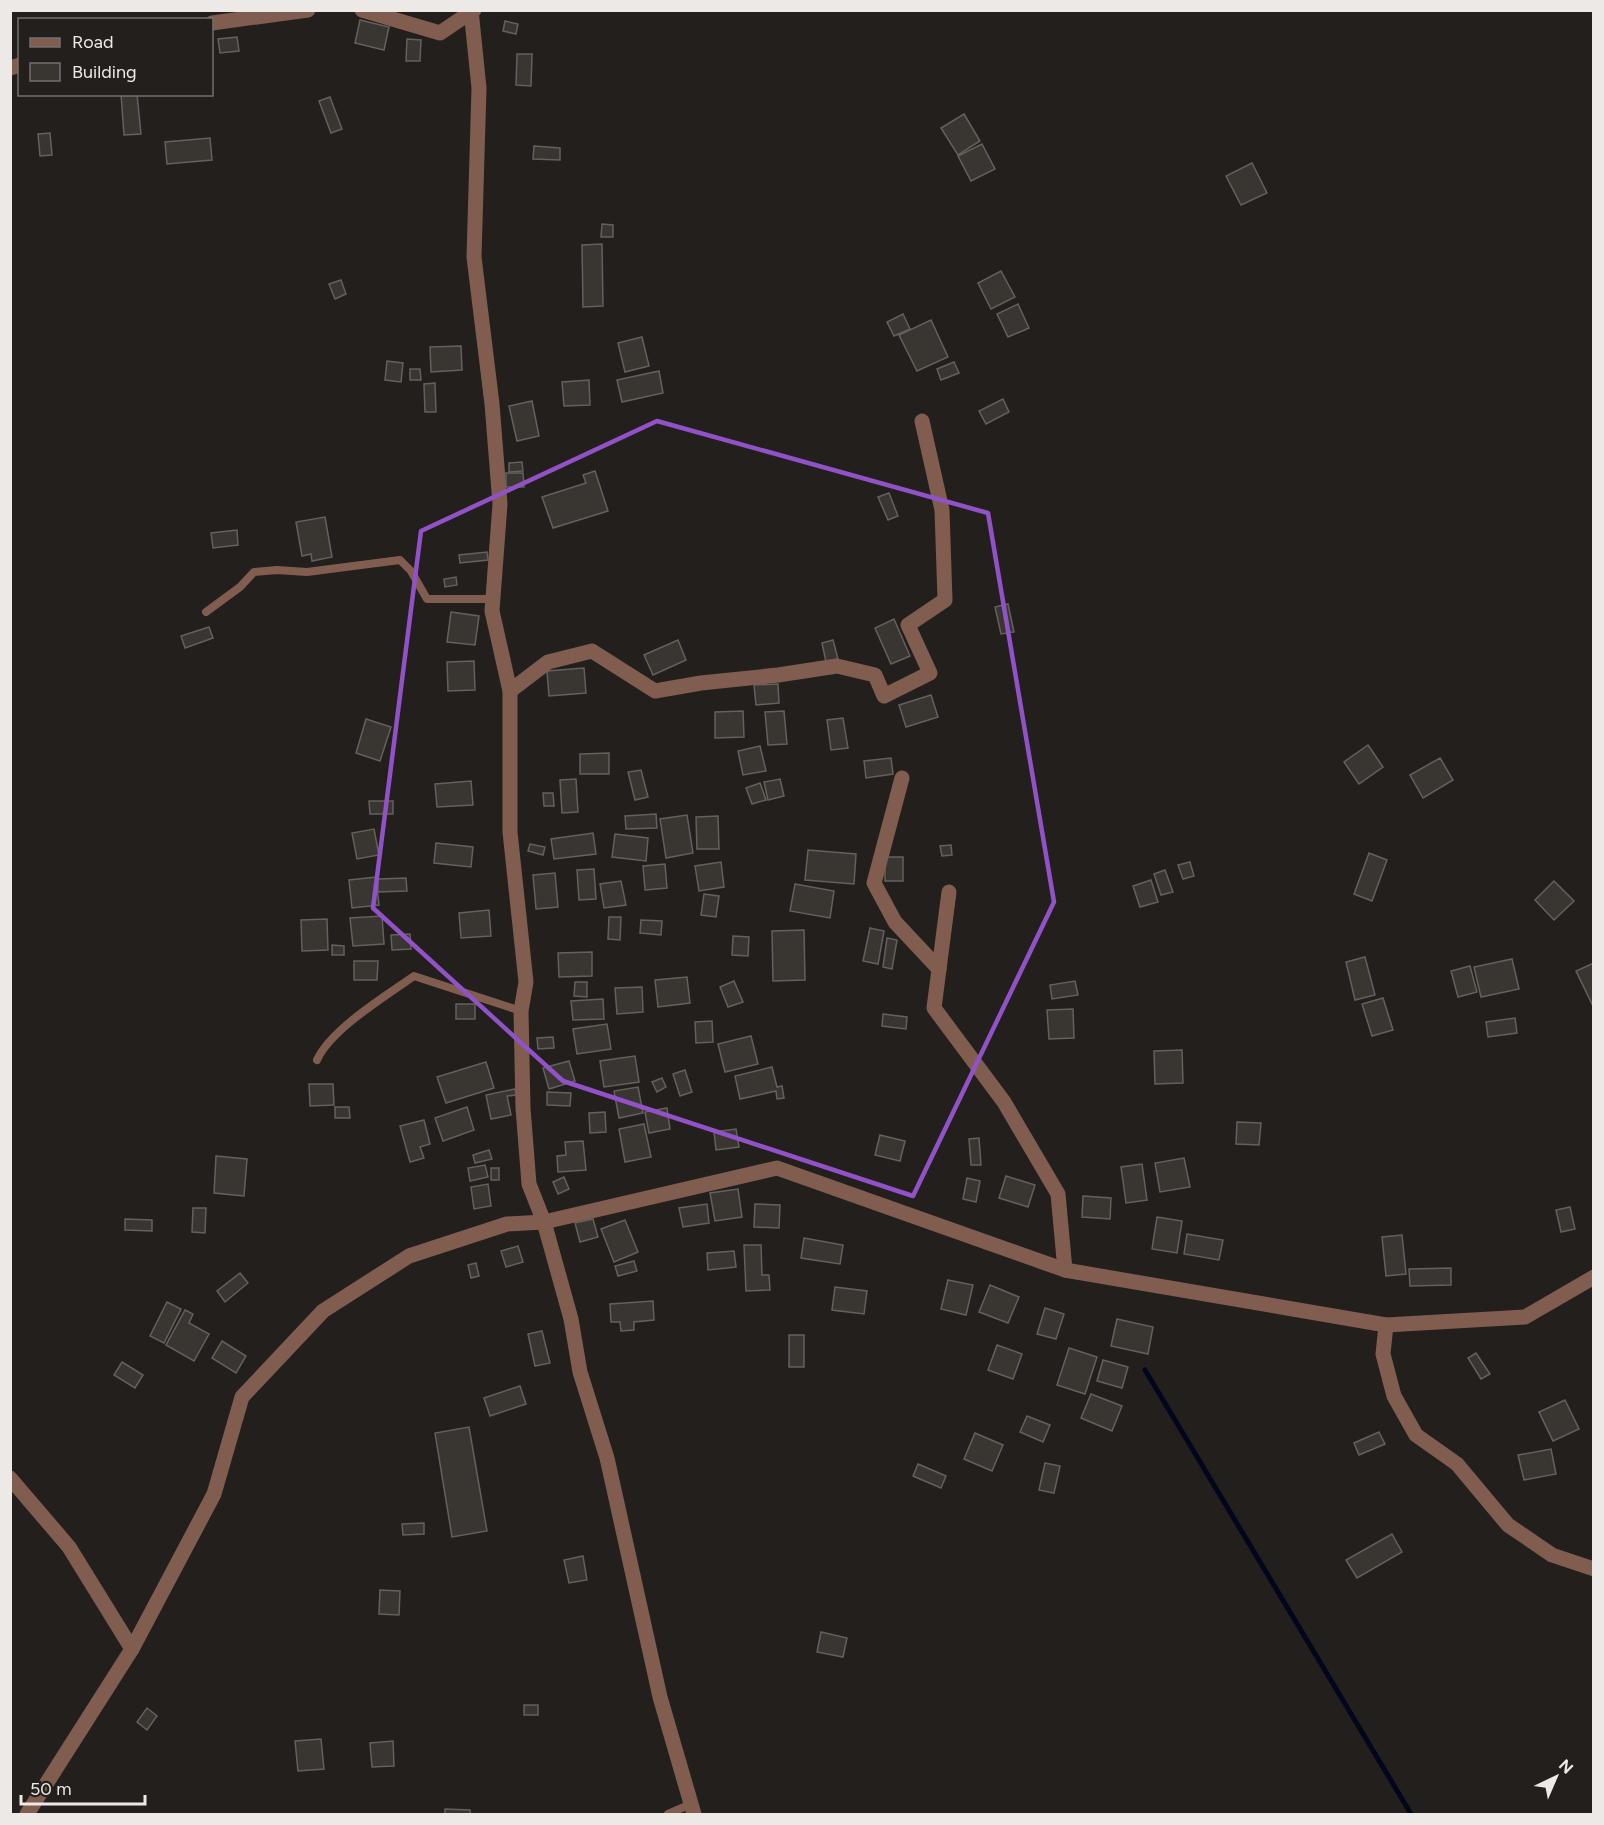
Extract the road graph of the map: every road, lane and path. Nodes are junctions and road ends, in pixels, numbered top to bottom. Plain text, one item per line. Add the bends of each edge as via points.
1 (308, 10) edge
2 (362, 10) edge
3 (472, 11) edge
4 (213, 22) edge
5 (922, 421) dead end
6 (493, 599) junction
7 (206, 612) dead end
8 (510, 691) junction
9 (902, 778) dead end
10 (949, 892) dead end
11 (939, 969) junction
12 (520, 1011) junction
13 (317, 1060) dead end
14 (544, 1222) junction
15 (1065, 1270) junction
16 (1593, 1277) edge
17 (1386, 1325) junction
18 (10, 1478) edge
19 (1593, 1569) edge
20 (132, 1649) junction
21 (692, 1809) edge
22 (27, 1815) edge
23 (668, 1815) edge

1 - 4 street
2 - 3 street via 440,33
3 - 6 street via 479,88 474,257 500,504
5 - 8 street via 942,510 945,600 908,625 930,673 884,696 875,675 837,666 655,691 592,651 548,662
6 - 7 lane via 427,599 400,560 307,572 254,572
6 - 8 street via 492,611
8 - 12 street via 510,832 526,982
9 - 11 street via 874,883 895,922
10 - 11 street
11 - 15 street via 934,1008 1004,1102 1058,1194
12 - 13 lane via 414,976 362,1012 322,1050
12 - 14 street via 529,1184
14 - 15 street via 777,1168
14 - 20 street via 507,1224 409,1256 323,1311 242,1397 214,1494
14 - 21 street via 571,1319 580,1372 607,1458 660,1697
15 - 17 street
16 - 17 street via 1525,1317
17 - 19 street via 1383,1354 1394,1396 1416,1435 1457,1464 1508,1525 1552,1555
18 - 20 street via 69,1547
20 - 22 street
21 - 23 lane

